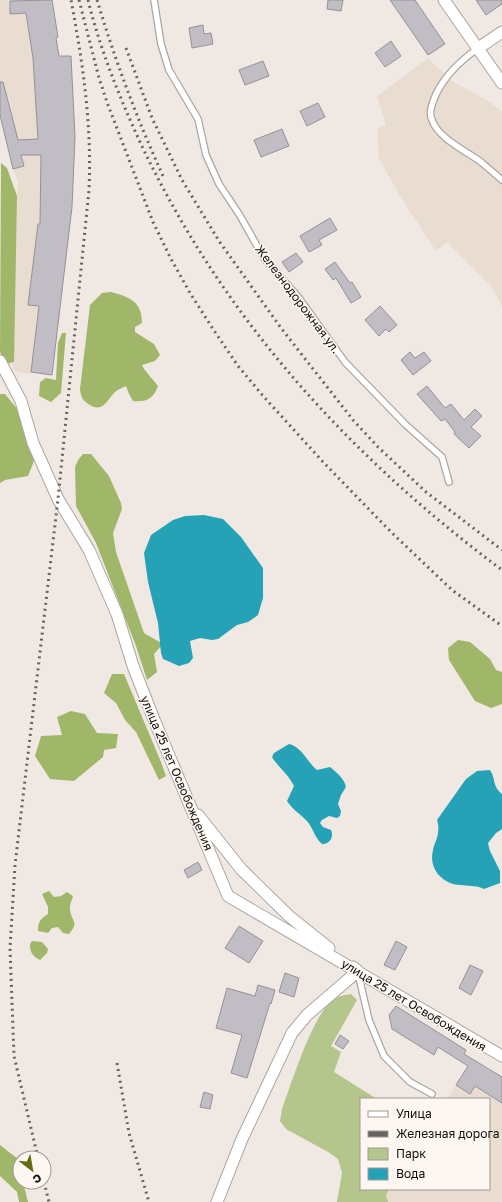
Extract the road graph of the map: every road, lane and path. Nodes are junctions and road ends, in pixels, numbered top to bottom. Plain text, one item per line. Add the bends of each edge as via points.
1 (154, 0) edge
2 (444, 0) edge
3 (502, 32) edge
4 (477, 49) junction
5 (502, 83) edge
6 (502, 180) edge
7 (0, 361) edge
8 (450, 482) dead end
9 (190, 805) junction
10 (358, 971) junction
11 (502, 1056) edge
12 (432, 1094) dead end
13 (217, 1202) edge

1 - 8 lane, Железнодорожная ул. via 161,44 169,70 198,119 206,155 219,184 264,258 299,298 345,362 406,425 442,457
2 - 4 street
3 - 4 street
4 - 5 street
4 - 6 lane via 446,78 430,111 432,120 448,140
7 - 9 street, улица 25 лет Освобождения via 21,401 33,443 58,499 89,550 117,614 133,666
9 - 10 street via 241,869 262,890 289,916
9 - 10 street, улица 25 лет Освобождения via 228,896
10 - 11 street, улица 25 лет Освобождения
10 - 12 lane via 369,1020 384,1056 410,1082
10 - 13 street via 307,1015 292,1033 242,1139

